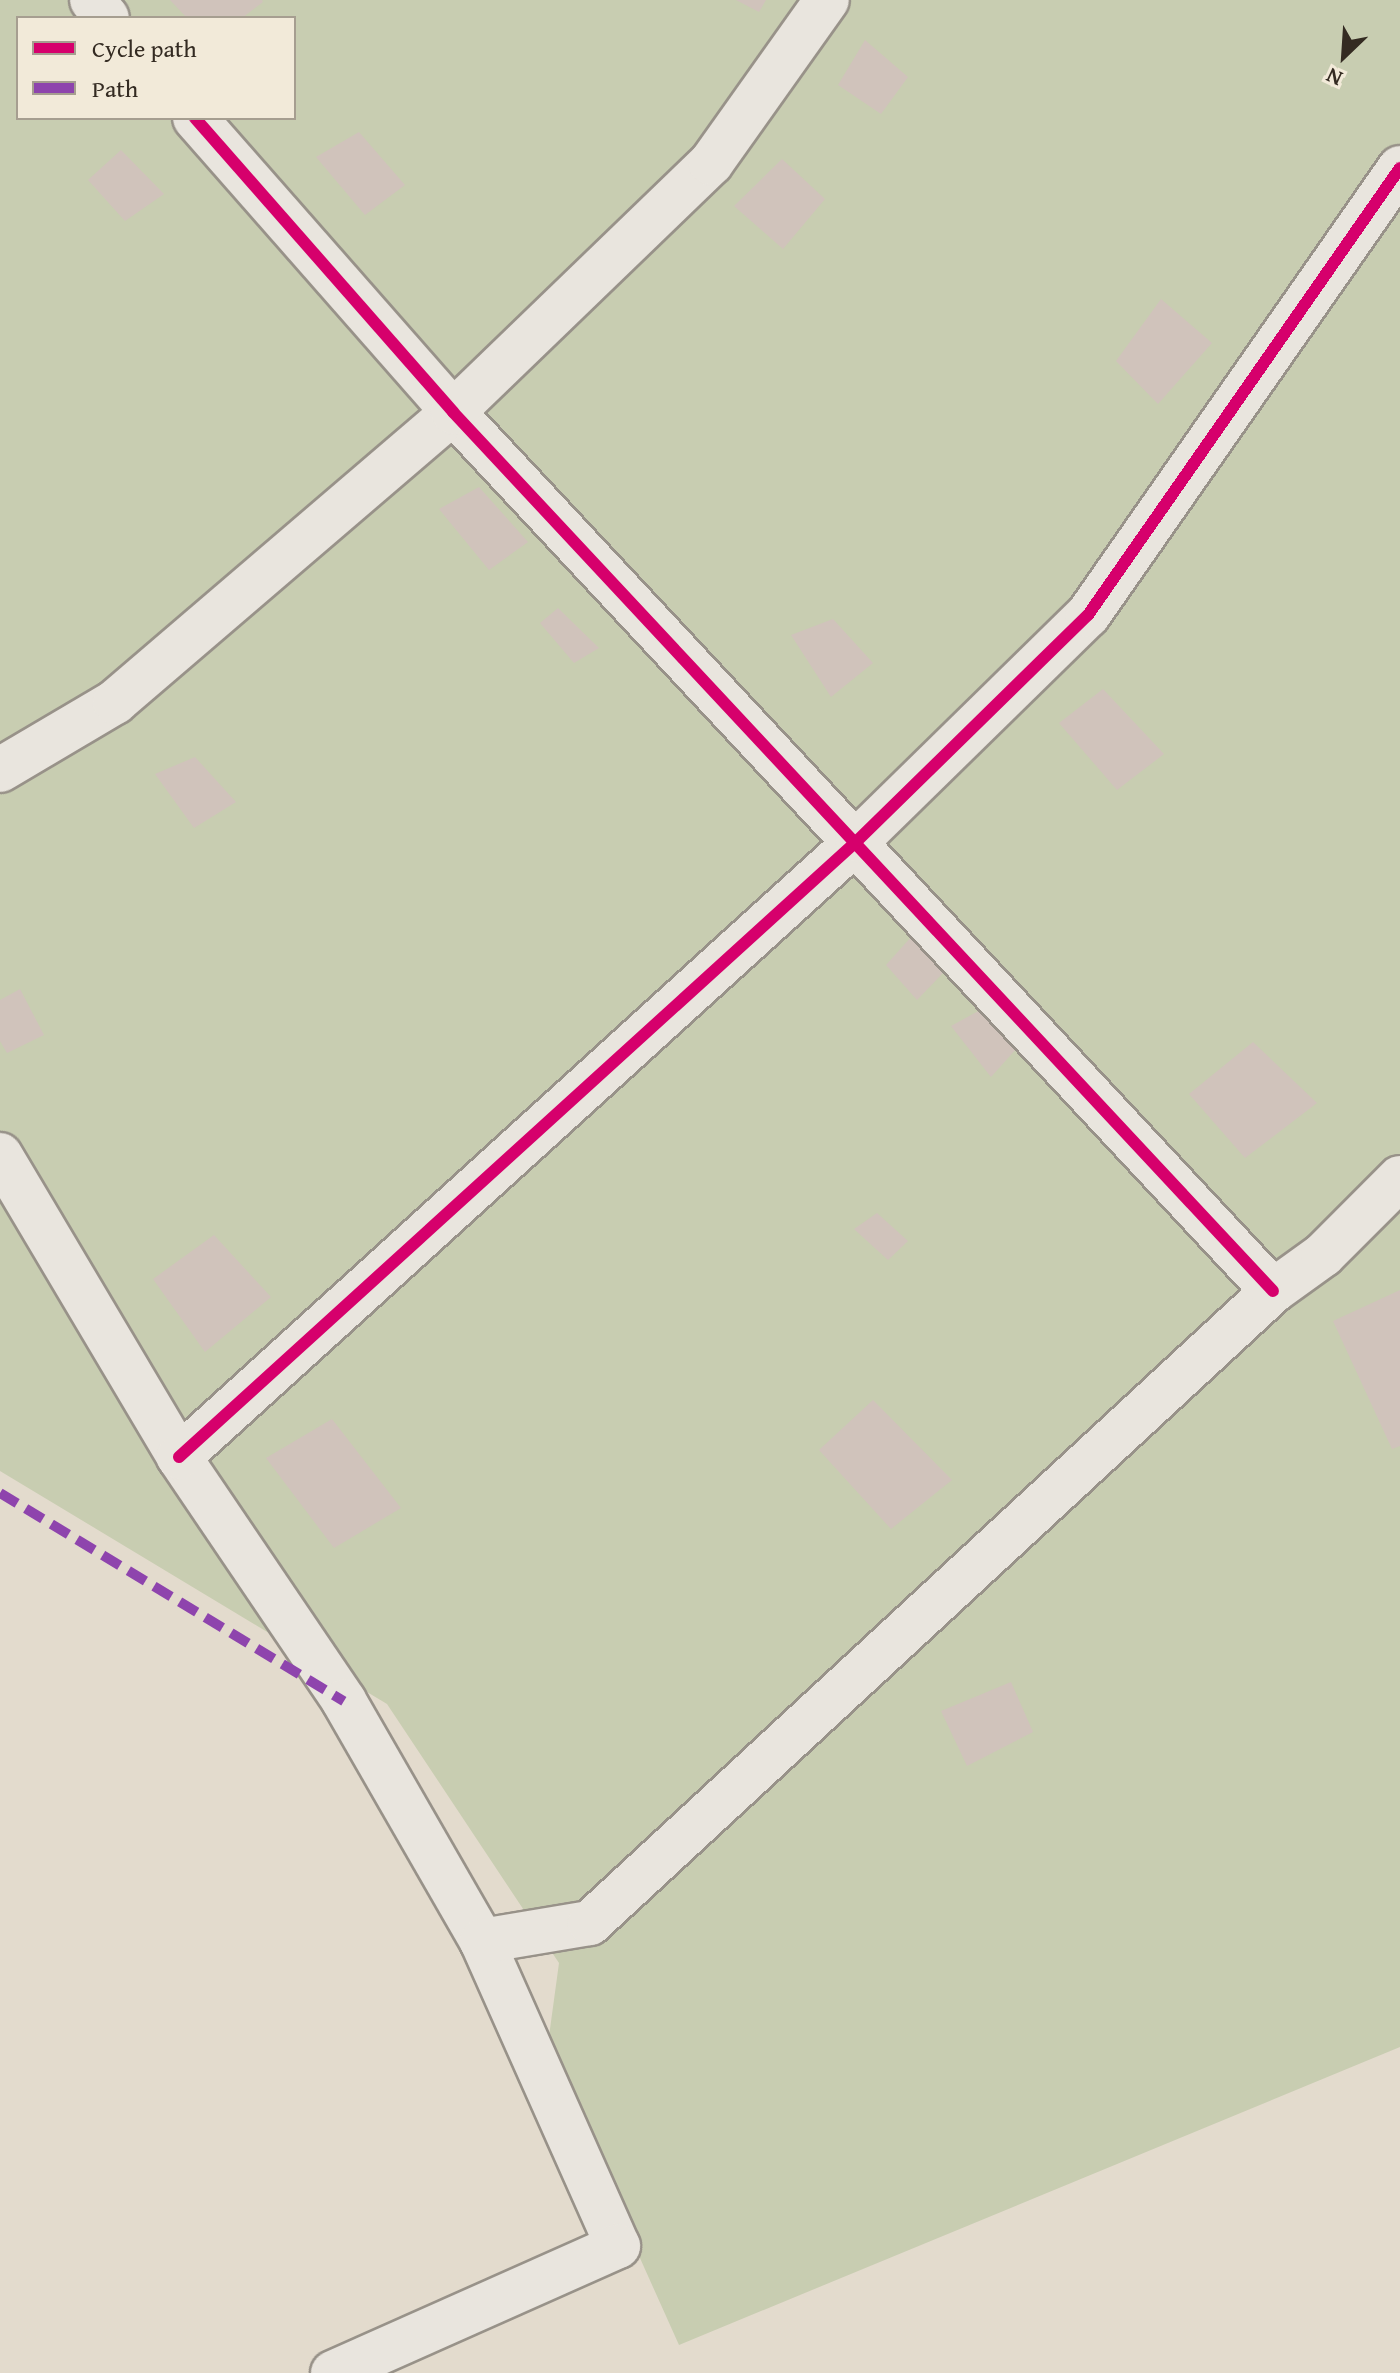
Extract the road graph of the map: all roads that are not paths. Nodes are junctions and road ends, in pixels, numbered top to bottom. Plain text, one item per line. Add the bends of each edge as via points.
1 (92, 0) edge
2 (827, 0) edge
3 (105, 16) edge
4 (197, 120) edge
5 (1400, 168) edge
6 (453, 412) junction
7 (0, 770) edge
8 (858, 840) junction
9 (0, 1155) edge
10 (1400, 1178) edge
11 (1273, 1291) junction
12 (179, 1457) junction
13 (482, 1941) junction
14 (333, 2373) edge

1 - 3 street
2 - 6 street via 711,163
4 - 6 street
5 - 8 street via 1088,615
6 - 7 street via 115,702
6 - 8 street
8 - 11 street
8 - 12 street
9 - 12 street
10 - 11 street via 1323,1255
11 - 13 street via 590,1923
12 - 13 street via 344,1701
13 - 14 street via 618,2246

